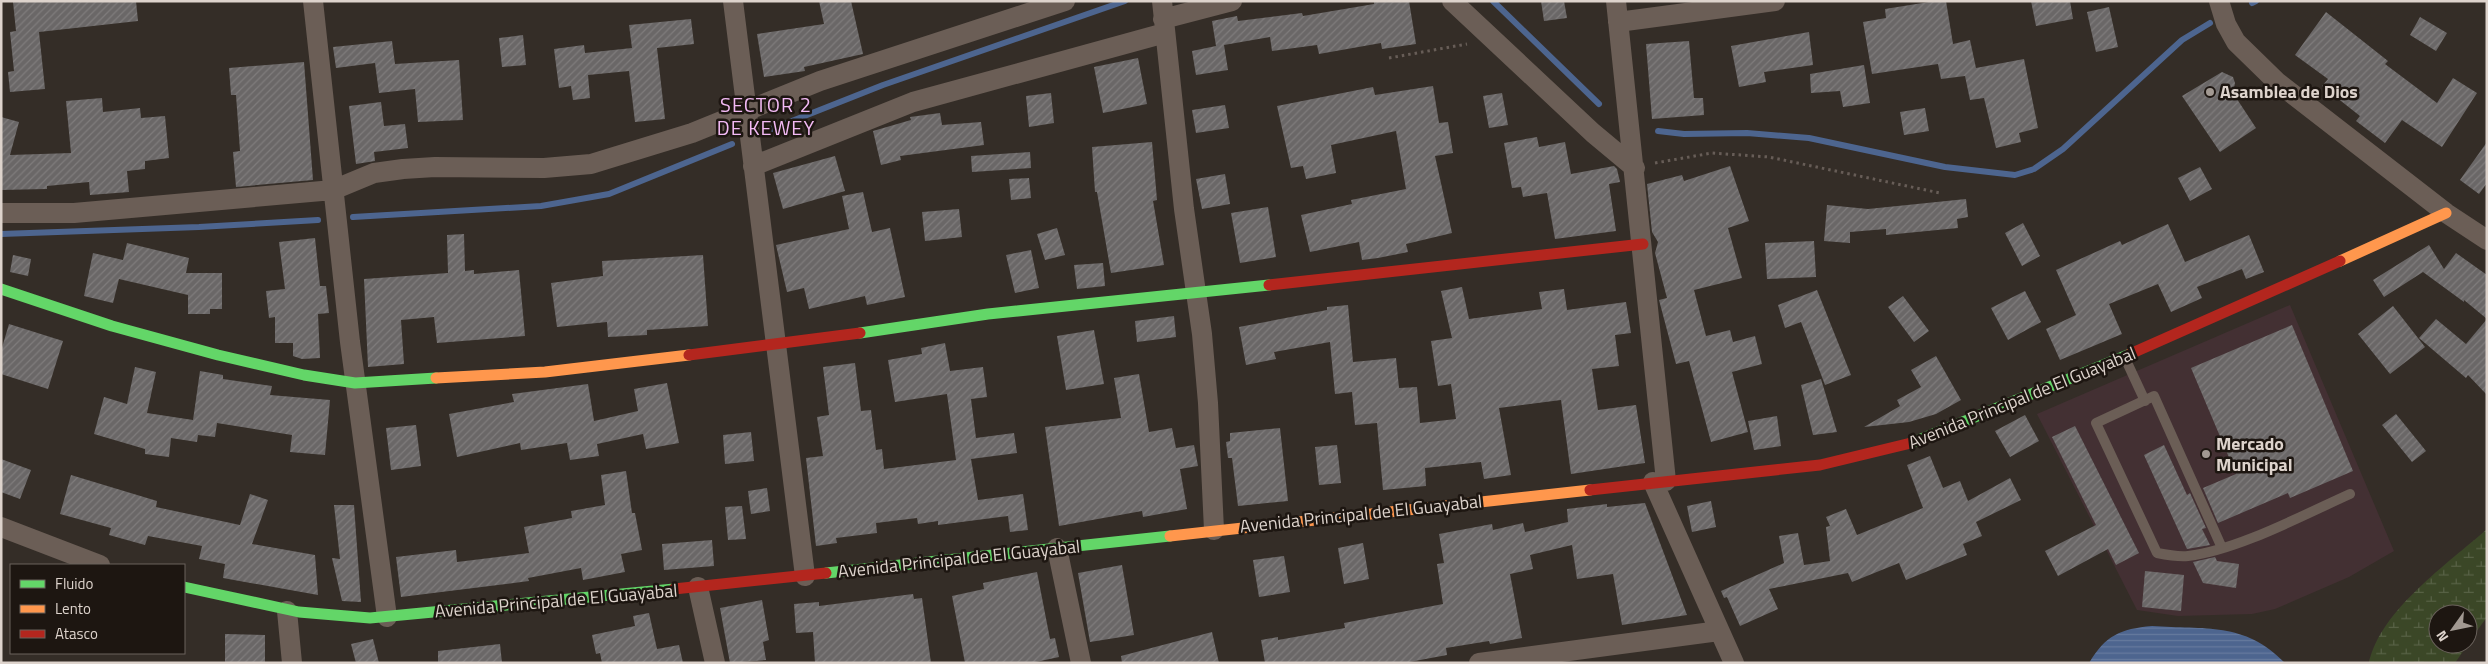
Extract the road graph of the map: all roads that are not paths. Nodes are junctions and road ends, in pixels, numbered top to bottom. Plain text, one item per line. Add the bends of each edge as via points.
1 (312, 1) edge
2 (733, 1) edge
3 (1065, 1) edge
4 (1232, 1) edge
5 (1452, 1) edge
6 (1616, 1) edge
7 (1775, 1) edge
8 (2219, 1) edge
9 (1163, 17) edge
10 (1618, 22) junction
11 (746, 109) junction
12 (753, 166) junction
13 (1635, 168) junction
14 (333, 190) junction
15 (1, 213) edge
16 (2446, 213) junction
17 (2487, 240) edge
18 (1642, 244) junction
19 (1, 289) edge
20 (1196, 293) junction
21 (776, 345) junction
22 (2124, 357) junction
23 (355, 383) junction
24 (2145, 400) junction
25 (1659, 482) junction
26 (2350, 494) dead end
27 (1, 527) edge
28 (1214, 530) junction
29 (1057, 548) junction
30 (2222, 548) junction
31 (97, 564) edge
32 (805, 576) junction
33 (185, 587) edge
34 (698, 587) junction
35 (286, 611) junction
36 (387, 617) junction
37 (1719, 631) junction
38 (292, 663) edge
39 (715, 663) edge
40 (1080, 663) edge
41 (1479, 663) edge
42 (1734, 663) edge

1 - 14 street
2 - 11 street
3 - 11 street via 820,81
4 - 9 street
5 - 13 street
6 - 10 street
7 - 10 street
8 - 16 street via 2226,24 2248,56
9 - 12 street via 913,102
9 - 20 street
10 - 13 street
11 - 12 street
11 - 14 street via 692,133 591,164 403,170 374,174
12 - 21 street
13 - 18 street
14 - 15 street via 74,213
14 - 23 street
16 - 17 street
16 - 22 street, Avenida Principal de El Guayabal
18 - 20 street
18 - 25 street
19 - 23 street via 112,326 218,355
20 - 21 street via 988,314
20 - 28 street via 1208,403
21 - 23 street via 545,372
21 - 32 street
22 - 24 lane
22 - 25 street, Avenida Principal de El Guayabal via 1901,447 1820,465
23 - 36 street
24 - 30 lane via 2154,396
24 - 30 lane via 2096,423 2157,553 2186,556
25 - 28 street, Avenida Principal de El Guayabal
25 - 37 street
26 - 30 lane
27 - 31 street
28 - 29 street, Avenida Principal de El Guayabal
29 - 32 street, Avenida Principal de El Guayabal
29 - 40 street
32 - 34 street, Avenida Principal de El Guayabal
33 - 35 street, Avenida Principal de El Guayabal
34 - 36 street, Avenida Principal de El Guayabal
34 - 39 street
35 - 36 street, Avenida Principal de El Guayabal via 334,618
35 - 38 street
37 - 41 street
37 - 42 street

